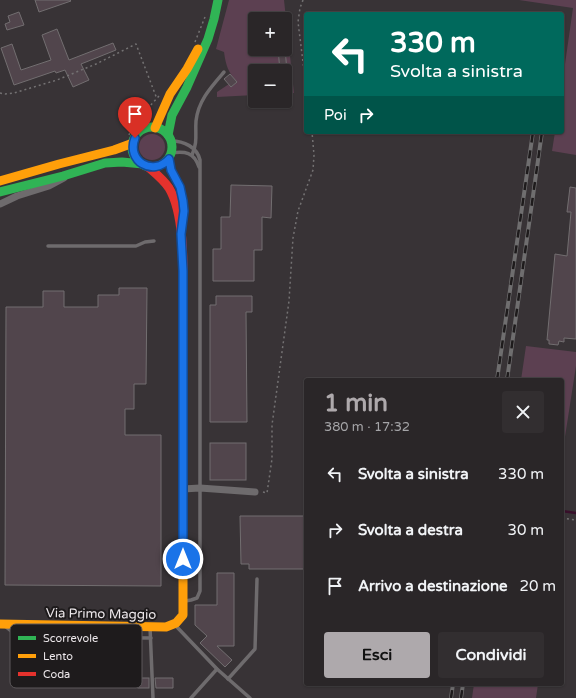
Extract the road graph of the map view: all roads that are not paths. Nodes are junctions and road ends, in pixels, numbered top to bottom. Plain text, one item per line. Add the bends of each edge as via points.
1 (215, 0) edge
2 (218, 0) edge
3 (224, 72) dead end
4 (155, 128) junction
5 (170, 138) junction
6 (133, 144) junction
7 (195, 149) junction
8 (192, 155) junction
9 (170, 156) junction
10 (145, 165) junction
11 (199, 169) junction
12 (72, 173) junction
13 (0, 181) edge
14 (0, 192) edge
15 (0, 204) edge
16 (181, 234) junction
17 (154, 241) dead end
18 (48, 246) dead end
19 (200, 488) junction
20 (183, 489) junction
21 (255, 492) road end
22 (257, 579) dead end
23 (183, 601) junction
24 (1, 624) edge
25 (174, 625) junction
26 (142, 626) edge
27 (150, 626) junction
28 (10, 630) edge
29 (142, 638) edge
30 (151, 638) junction
31 (217, 670) junction
32 (228, 678) junction
33 (153, 698) edge
34 (190, 698) edge
35 (250, 698) edge

1 - 4 street via 200,45 172,91
2 - 5 street via 205,46 172,115
3 - 7 lane via 199,108
4 - 5 street via 162,130
4 - 6 street via 142,131
5 - 7 lane
5 - 9 street
6 - 10 street via 135,156
6 - 13 street
7 - 8 lane
7 - 11 lane via 199,158
8 - 9 lane via 183,152
8 - 11 lane
9 - 10 street via 163,164
9 - 16 street, Via Primo Maggio via 171,170 183,199
10 - 12 street via 109,162
10 - 16 street, Via Primo Maggio via 160,177 172,195
11 - 19 lane
12 - 14 street
12 - 15 street via 49,186
16 - 20 street, Via Primo Maggio
17 - 18 lane via 136,246
19 - 20 street
19 - 21 street
19 - 23 lane via 200,591 194,599
20 - 23 street, Via Primo Maggio
22 - 32 lane via 255,649
23 - 25 street, Via Primo Maggio via 183,616
24 - 28 lane
25 - 27 street, Via Primo Maggio
25 - 31 lane
26 - 27 street, Via Primo Maggio
27 - 30 lane
29 - 30 lane
30 - 33 lane
31 - 32 lane
31 - 34 lane
32 - 35 lane

